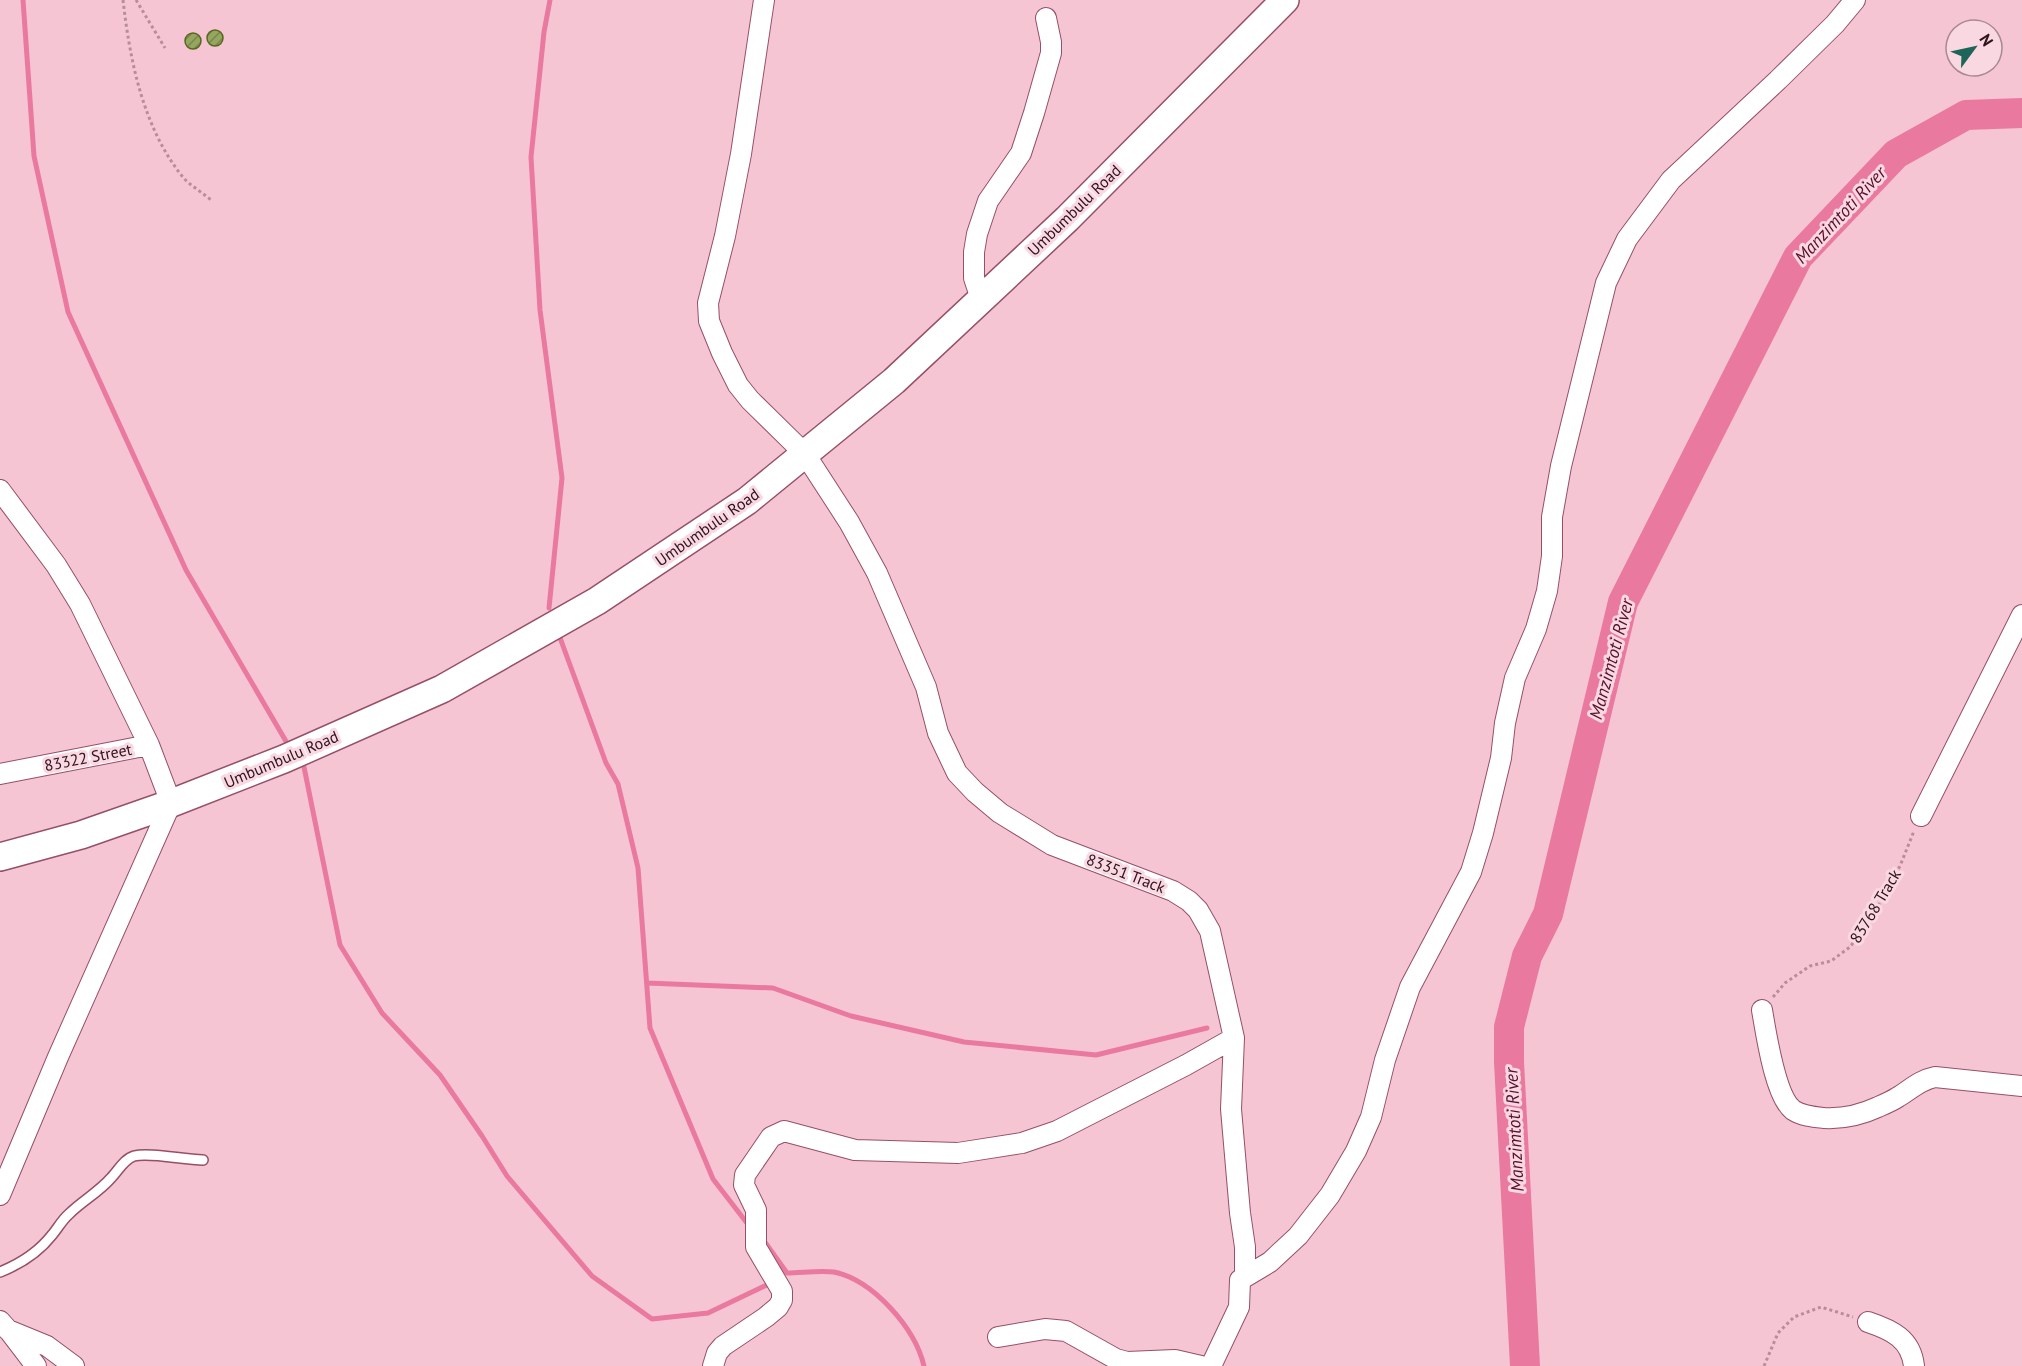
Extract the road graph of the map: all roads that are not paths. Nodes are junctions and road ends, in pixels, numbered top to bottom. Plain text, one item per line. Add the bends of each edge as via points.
1 (764, 0) edge
2 (1285, 0) edge
3 (1855, 0) edge
4 (1046, 18) dead end
5 (981, 299) junction
6 (805, 454) junction
7 (0, 490) edge
8 (2022, 615) edge
9 (149, 745) junction
10 (0, 774) edge
11 (171, 804) junction
12 (1921, 816) road end
13 (0, 856) edge
14 (1762, 1010) road end
15 (1234, 1038) junction
16 (2022, 1086) edge
17 (203, 1160) dead end
18 (0, 1195) edge
19 (0, 1272) edge
20 (1240, 1280) junction
21 (1868, 1322) road end
22 (4, 1326) edge
23 (998, 1337) dead end
24 (36, 1366) edge
25 (74, 1366) edge
26 (713, 1366) edge
27 (1201, 1366) edge
28 (1211, 1366) edge
29 (1914, 1366) edge

1 - 6 street, 83351 Track via 741,154 708,303 709,321 738,385
2 - 5 main road, Umbumbulu Road via 1067,219
3 - 20 street via 1835,24 1671,180 1627,240 1606,282 1561,466 1552,518 1547,591 1515,678 1484,833 1471,872 1410,987 1371,1117 1356,1151 1330,1195 1298,1236 1270,1262
4 - 5 street via 1051,53 1034,113 1021,153 988,201 977,234 974,278
5 - 6 main road, Umbumbulu Road via 894,381
6 - 11 main road, Umbumbulu Road via 747,501 597,601 442,689
6 - 15 street, 83351 Track via 877,573 926,687 938,734 957,773 1000,813 1052,845 1173,891 1189,901 1210,931
7 - 9 street via 80,604
8 - 12 street
9 - 10 street, 83322 Street
9 - 11 street, 83322 Street
11 - 13 main road, Umbumbulu Road
11 - 18 street
14 - 16 street via 1781,1092 1792,1109 1801,1114 1851,1116 1872,1110 1935,1077
15 - 20 street, 83351 Track via 1231,1109 1245,1247 1245,1277
15 - 26 street via 1057,1131 1022,1143 958,1153 855,1150 784,1131 771,1137 744,1180 756,1210 756,1247 782,1291 782,1300 766,1317 723,1346
17 - 19 lane via 141,1155 130,1158 71,1211 30,1257
20 - 28 street, 83351 Track via 1239,1306
21 - 29 street via 1888,1328 1908,1344
22 - 24 street
22 - 25 street via 46,1346
23 - 27 street via 1044,1329 1066,1331 1127,1362 1174,1359

